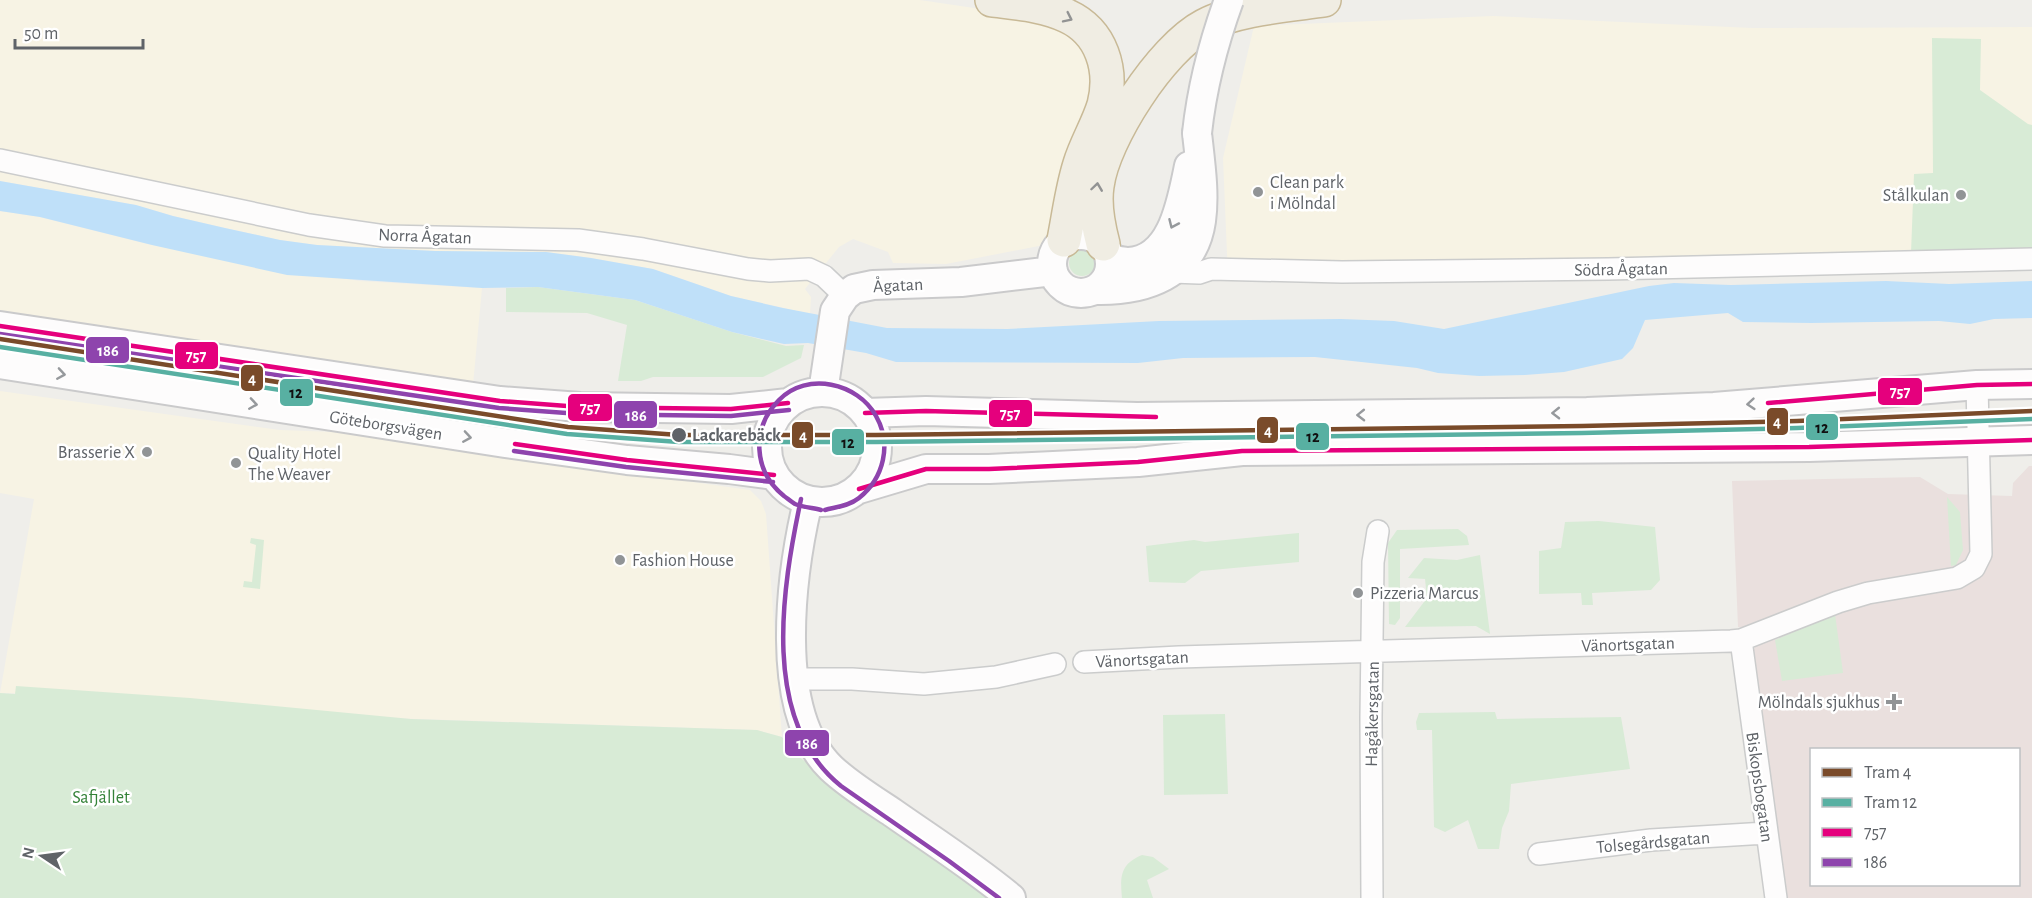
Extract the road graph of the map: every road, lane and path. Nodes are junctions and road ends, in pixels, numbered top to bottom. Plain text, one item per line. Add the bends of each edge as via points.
1 (992, 0) edge
2 (1230, 0) edge
3 (1324, 0) edge
4 (0, 160) edge
5 (1195, 167) junction
6 (1064, 240) junction
7 (1195, 241) junction
8 (1106, 252) junction
9 (2032, 259) edge
10 (1211, 269) junction
11 (1053, 271) junction
12 (1172, 272) junction
13 (1096, 290) junction
14 (840, 303) junction
15 (0, 326) edge
16 (0, 364) edge
17 (2032, 384) edge
18 (1977, 385) junction
19 (823, 392) junction
20 (788, 403) junction
21 (865, 413) junction
22 (2032, 440) edge
23 (1978, 443) junction
24 (774, 475) junction
25 (859, 489) junction
26 (808, 501) junction
27 (1378, 531) dead end
28 (1741, 640) junction
29 (1372, 651) junction
30 (1084, 662) dead end
31 (1055, 664) dead end
32 (794, 679) junction
33 (1766, 833) junction
34 (1539, 854) dead end
35 (1011, 898) edge
36 (1372, 898) edge
37 (1776, 898) edge

1 -> 6 highway via 1067,16 1083,26 1104,55 1107,87 1103,107 1080,165
2 - 5 main road, bridge via 1201,93
8 -> 3 highway via 1096,198 1102,166 1111,143 1163,60 1206,24 1247,12
4 - 14 street, Norra Ågatan via 309,225 385,236 578,240 748,269 809,269 824,276
5 - 7 main road via 1201,221
5 -> 8 main road via 1172,230 1160,247 1146,258 1129,262
6 - 8 main road via 1084,235 1097,239
6 - 11 main road via 1054,254
7 - 10 street
7 - 12 main road
8 - 13 main road via 1111,267
9 - 10 street, Södra Ågatan via 1587,270
10 - 12 street, Södra Ågatan via 1199,273
11 - 13 main road via 1068,290
11 - 14 main road, Ågatan via 961,282 862,286
12 - 13 main road via 1141,286
14 - 19 main road
15 - 20 main road via 544,406 731,409
16 -> 24 main road, Göteborgsvägen via 627,460
17 - 18 main road
18 -> 21 main road via 1714,407 1587,412 1149,417
18 - 23 street, Vänortsgatan
19 - 20 main road via 802,395
19 - 21 main road via 844,396
20 - 24 main road via 777,414 767,435 766,454
21 - 25 main road via 876,435 877,455 871,473
22 - 23 main road
23 - 25 main road via 1242,451 1138,462 926,469
23 - 28 street, Vänortsgatan via 1981,554 1974,568 1957,578 1858,596
24 - 26 main road via 792,494
25 - 26 main road via 838,500
26 - 32 main road via 791,605
27 - 29 street, Hagåkersgatan via 1373,562
28 - 29 street, Vänortsgatan
28 - 33 street, Biskopsbogatan
29 - 30 street, Vänortsgatan
29 - 36 street, Hagåkersgatan
31 - 32 street via 996,677 924,684
32 - 35 main road via 807,733 830,767
33 - 34 street, Tolsegårdsgatan via 1651,840
33 - 37 street, Biskopsbogatan

